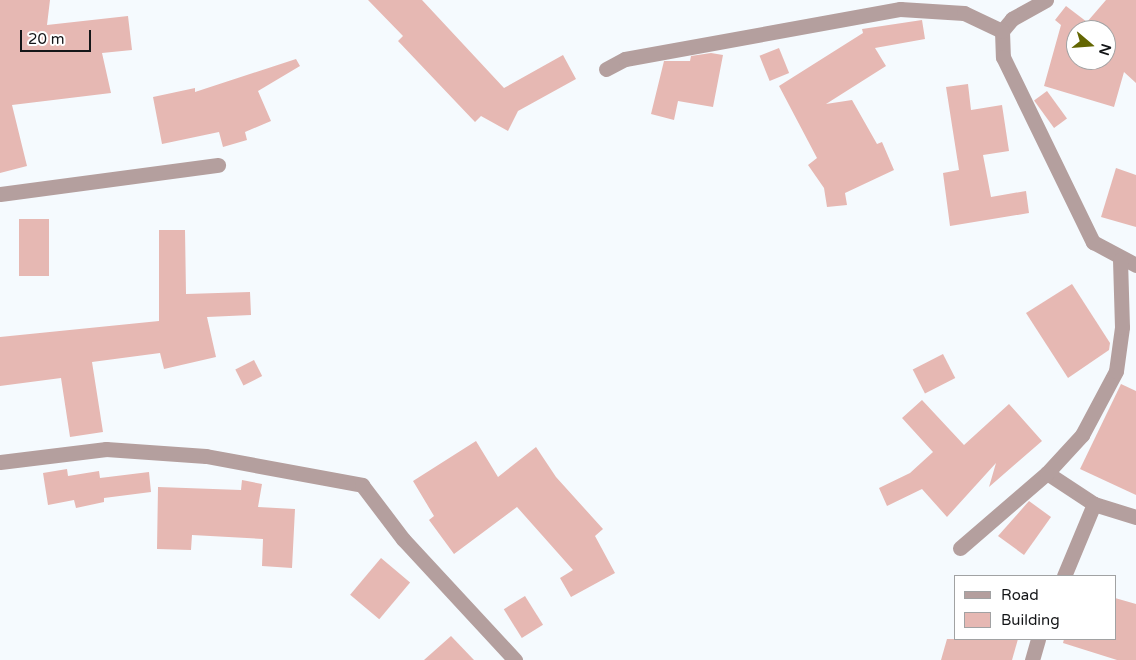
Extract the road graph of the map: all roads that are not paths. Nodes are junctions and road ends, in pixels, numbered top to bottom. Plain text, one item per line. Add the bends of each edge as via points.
1 (1046, 0) edge
2 (1002, 32) junction
3 (606, 68) dead end
4 (218, 165) dead end
5 (0, 194) edge
6 (1120, 260) junction
7 (1136, 265) edge
8 (0, 462) edge
9 (1047, 473) junction
10 (1094, 504) junction
11 (1136, 517) edge
12 (960, 548) dead end
13 (1064, 575) edge
14 (1038, 640) edge
15 (515, 660) edge
16 (1032, 660) edge

1 - 2 street via 1012,19
2 - 3 street via 964,13 900,9 625,59
2 - 6 street via 1003,57 1093,242
4 - 5 street
6 - 7 street
6 - 9 street via 1122,327 1116,370 1082,435
8 - 15 street via 106,449 206,456 362,486 403,539
9 - 10 street
9 - 12 street
10 - 11 street
10 - 13 street
14 - 16 street

